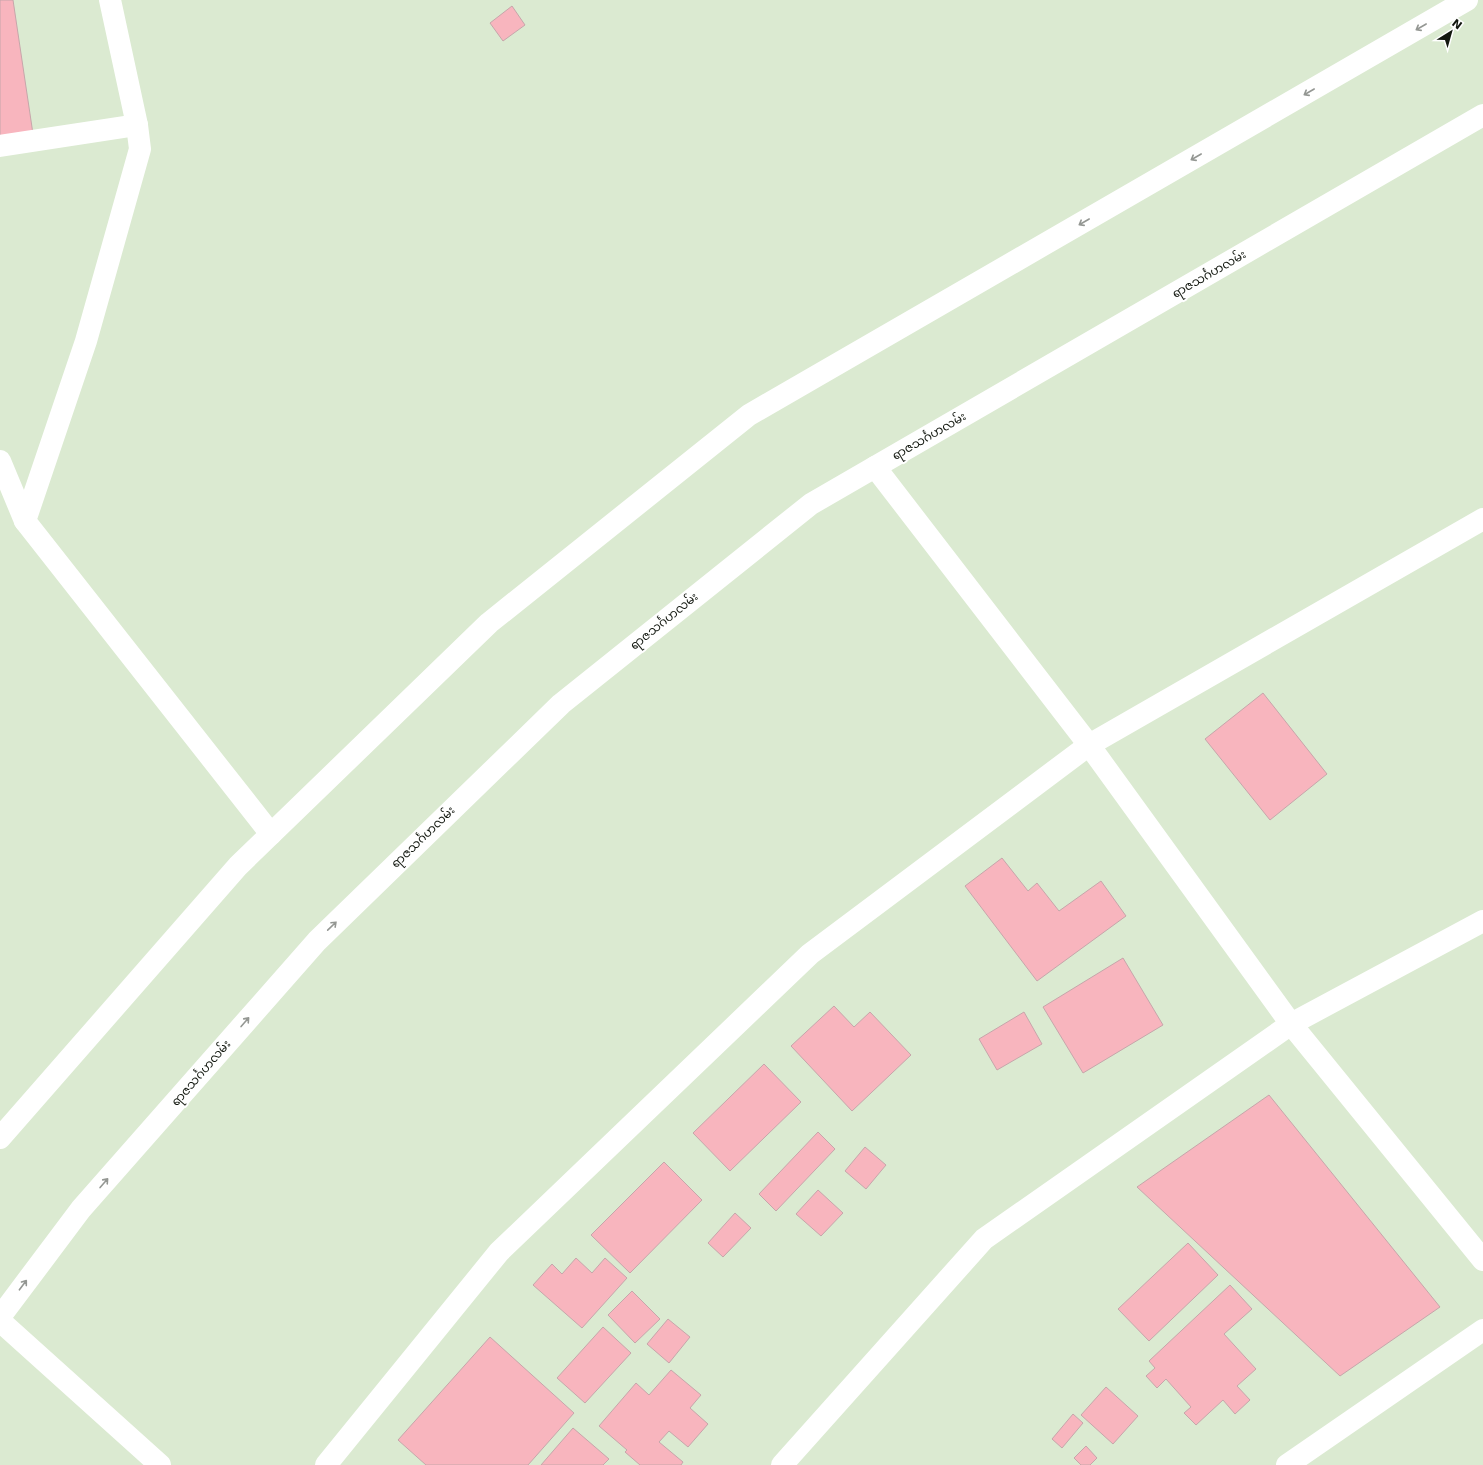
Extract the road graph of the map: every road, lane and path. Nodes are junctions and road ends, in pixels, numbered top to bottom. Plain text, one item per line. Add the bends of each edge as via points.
1 (110, 0) edge
2 (1467, 0) edge
3 (1483, 115) edge
4 (137, 125) junction
5 (0, 146) edge
6 (0, 461) edge
7 (875, 467) junction
8 (1483, 518) edge
9 (25, 521) junction
10 (1089, 745) junction
11 (271, 834) junction
12 (1483, 921) edge
13 (1291, 1024) junction
14 (0, 1138) edge
15 (1483, 1260) edge
16 (0, 1316) edge
17 (0, 1321) edge
18 (1483, 1330) edge
19 (160, 1465) edge
20 (326, 1465) edge
21 (782, 1465) edge
22 (1287, 1465) edge

1 - 4 street
2 -> 11 street via 749,415 489,623
3 - 7 street, ရာဇသင်္ဂဟလမ်း
4 - 5 street
4 - 9 street via 140,149 86,341
6 - 9 street
7 - 10 street
16 -> 7 street, ရာဇသင်္ဂဟလမ်း via 81,1208 317,941 555,709 811,504
8 - 10 street
9 - 11 street
10 - 13 street
10 - 20 street via 810,954 499,1252
11 - 14 street via 238,866
12 - 13 street
13 - 15 street
13 - 21 street via 984,1239
17 - 19 street
18 - 22 street

